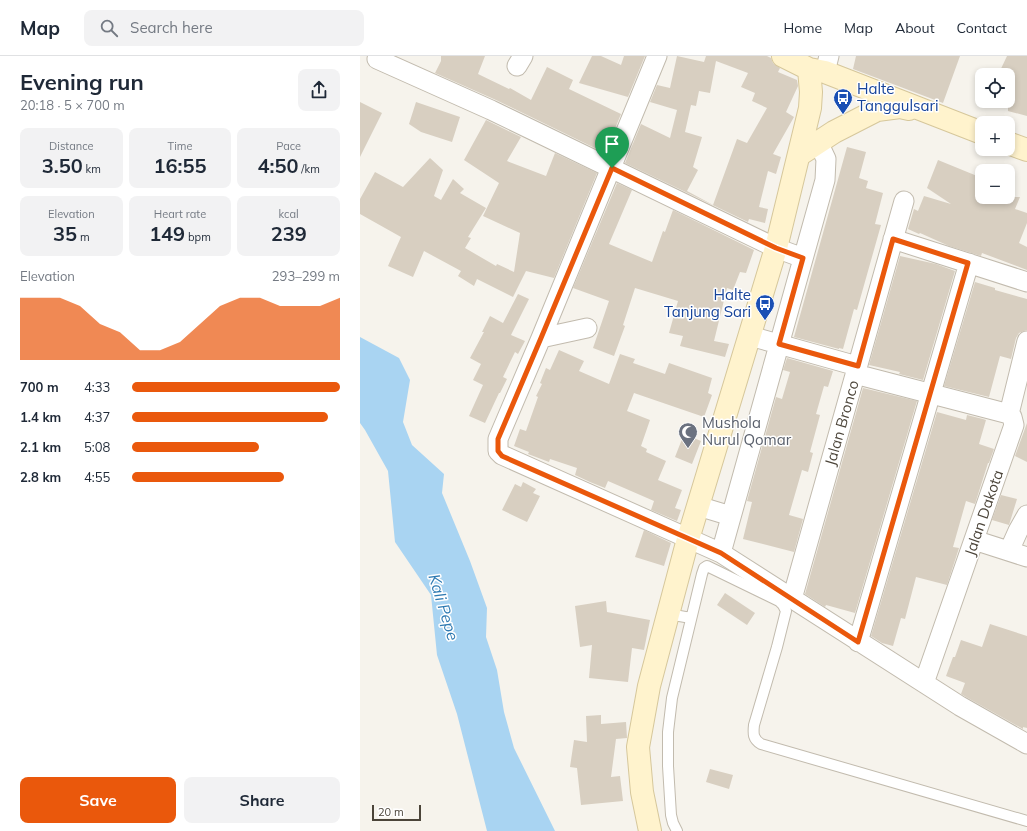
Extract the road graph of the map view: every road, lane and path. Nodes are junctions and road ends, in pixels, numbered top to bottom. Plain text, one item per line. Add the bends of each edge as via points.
1 (657, 56) edge
2 (783, 56) edge
3 (377, 59) dead end
4 (821, 66) edge
5 (928, 111) junction
6 (975, 129) edge
7 (818, 142) junction
8 (1015, 146) edge
9 (1027, 150) edge
10 (798, 154) junction
11 (612, 168) junction
12 (904, 201) dead end
13 (893, 239) junction
14 (776, 248) junction
15 (803, 258) junction
16 (968, 263) junction
17 (1027, 282) edge
18 (587, 328) dead end
19 (750, 336) junction
20 (541, 338) junction
21 (1027, 341) edge
22 (779, 344) junction
23 (856, 370) junction
24 (931, 393) junction
25 (1009, 414) junction
26 (698, 506) junction
27 (1027, 515) edge
28 (731, 516) junction
29 (688, 539) junction
30 (974, 540) junction
31 (1009, 551) junction
32 (721, 553) junction
33 (1027, 557) edge
34 (792, 599) junction
35 (668, 614) junction
36 (691, 618) junction
37 (858, 642) junction
38 (924, 683) junction
39 (1027, 744) edge
40 (1027, 821) edge
41 (650, 831) edge
42 (677, 831) edge

1 - 11 street
2 - 4 main road
3 - 11 street
4 - 5 main road
4 - 10 main road via 811,92 810,108
5 - 6 main road
5 - 7 main road via 900,107 878,110
7 - 10 main road
7 - 15 street via 826,159 825,180
8 - 9 main road
10 - 14 main road
11 - 14 street
11 - 20 street
12 - 13 street, Jalan Bronco
13 - 16 street
13 - 23 street, Jalan Bronco
14 - 15 street
14 - 19 main road
15 - 22 street
16 - 17 street
16 - 24 street
18 - 20 street
19 - 22 street
19 - 26 main road
20 - 29 street via 498,439 500,454
21 - 25 street, Jalan Dakota
22 - 23 street
22 - 28 street
23 - 24 street
23 - 34 street, Jalan Bronco
24 - 25 street
24 - 37 street
25 - 30 street, Jalan Dakota via 1014,425
26 - 28 street
26 - 29 main road
27 - 31 street
28 - 32 street
29 - 32 street
29 - 35 main road
30 - 31 street
30 - 38 street, Jalan Dakota
31 - 33 street
32 - 34 street
34 - 37 street
35 - 36 lane
35 - 41 main road via 649,686 638,746 642,792
36 - 40 lane via 702,574 707,566 779,601 786,610 754,725 754,739 761,744
36 - 42 lane via 672,698 668,732 671,815
37 - 38 street
38 - 39 street

